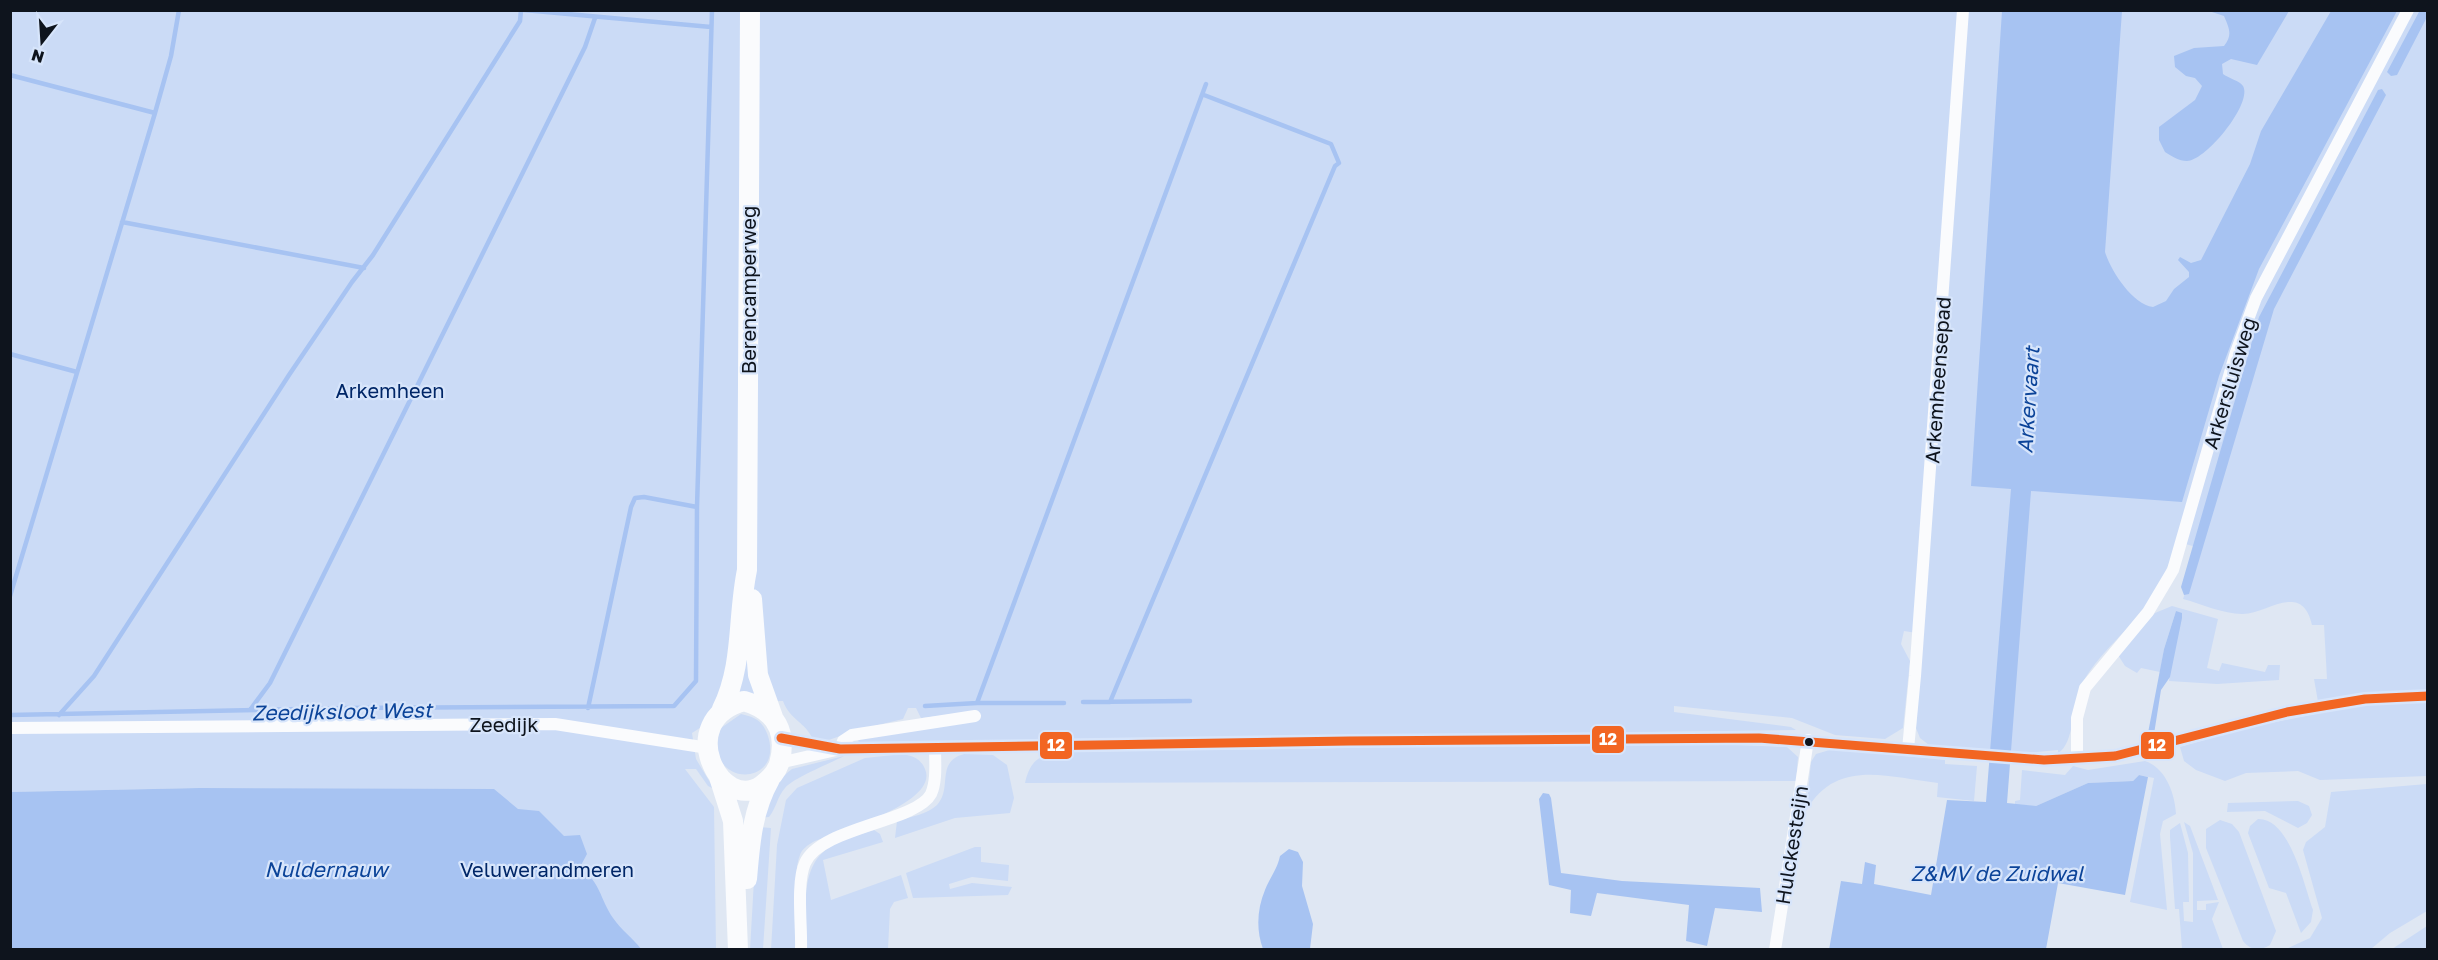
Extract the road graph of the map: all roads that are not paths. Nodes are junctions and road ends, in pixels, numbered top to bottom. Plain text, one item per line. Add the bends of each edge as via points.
1 (750, 10) edge
2 (1963, 10) edge
3 (2408, 10) edge
4 (747, 570) junction
5 (2427, 696) edge
6 (722, 709) junction
7 (975, 716) dead end
8 (10, 728) edge
9 (778, 729) junction
10 (1808, 740) junction
11 (708, 748) junction
12 (935, 748) junction
13 (840, 749) junction
14 (1908, 749) junction
15 (2077, 758) junction
16 (774, 771) junction
17 (719, 777) junction
18 (739, 917) junction
19 (738, 950) edge
20 (801, 950) edge
21 (1775, 950) edge

1 - 4 main road, Berencamperweg
2 - 14 street, Arkemheensepad
3 - 15 street, Arkersluisweg via 2256,298 2236,352 2173,570 2148,612 2085,688 2077,718
4 - 6 main road, Berencamperweg via 736,676
4 - 9 main road, Berencamperweg via 758,675
5 - 15 street via 2365,699 2287,712 2115,756
6 - 9 main road via 744,701 762,706
6 - 11 main road via 710,728
7 - 13 street via 852,735
8 - 11 street, Zeedijk via 555,724
9 - 13 street
9 - 16 main road via 782,749
10 - 12 street via 1349,741
10 - 14 street
10 - 21 street, Hulckesteijn
11 - 17 main road via 710,763
12 - 13 street
12 - 20 street via 933,786 924,801 829,841 807,858 802,870
13 - 16 street
14 - 15 street via 1988,757
16 - 17 main road via 758,787 745,790 730,787
16 - 18 main road via 753,821
17 - 18 main road via 733,821
18 - 19 main road

